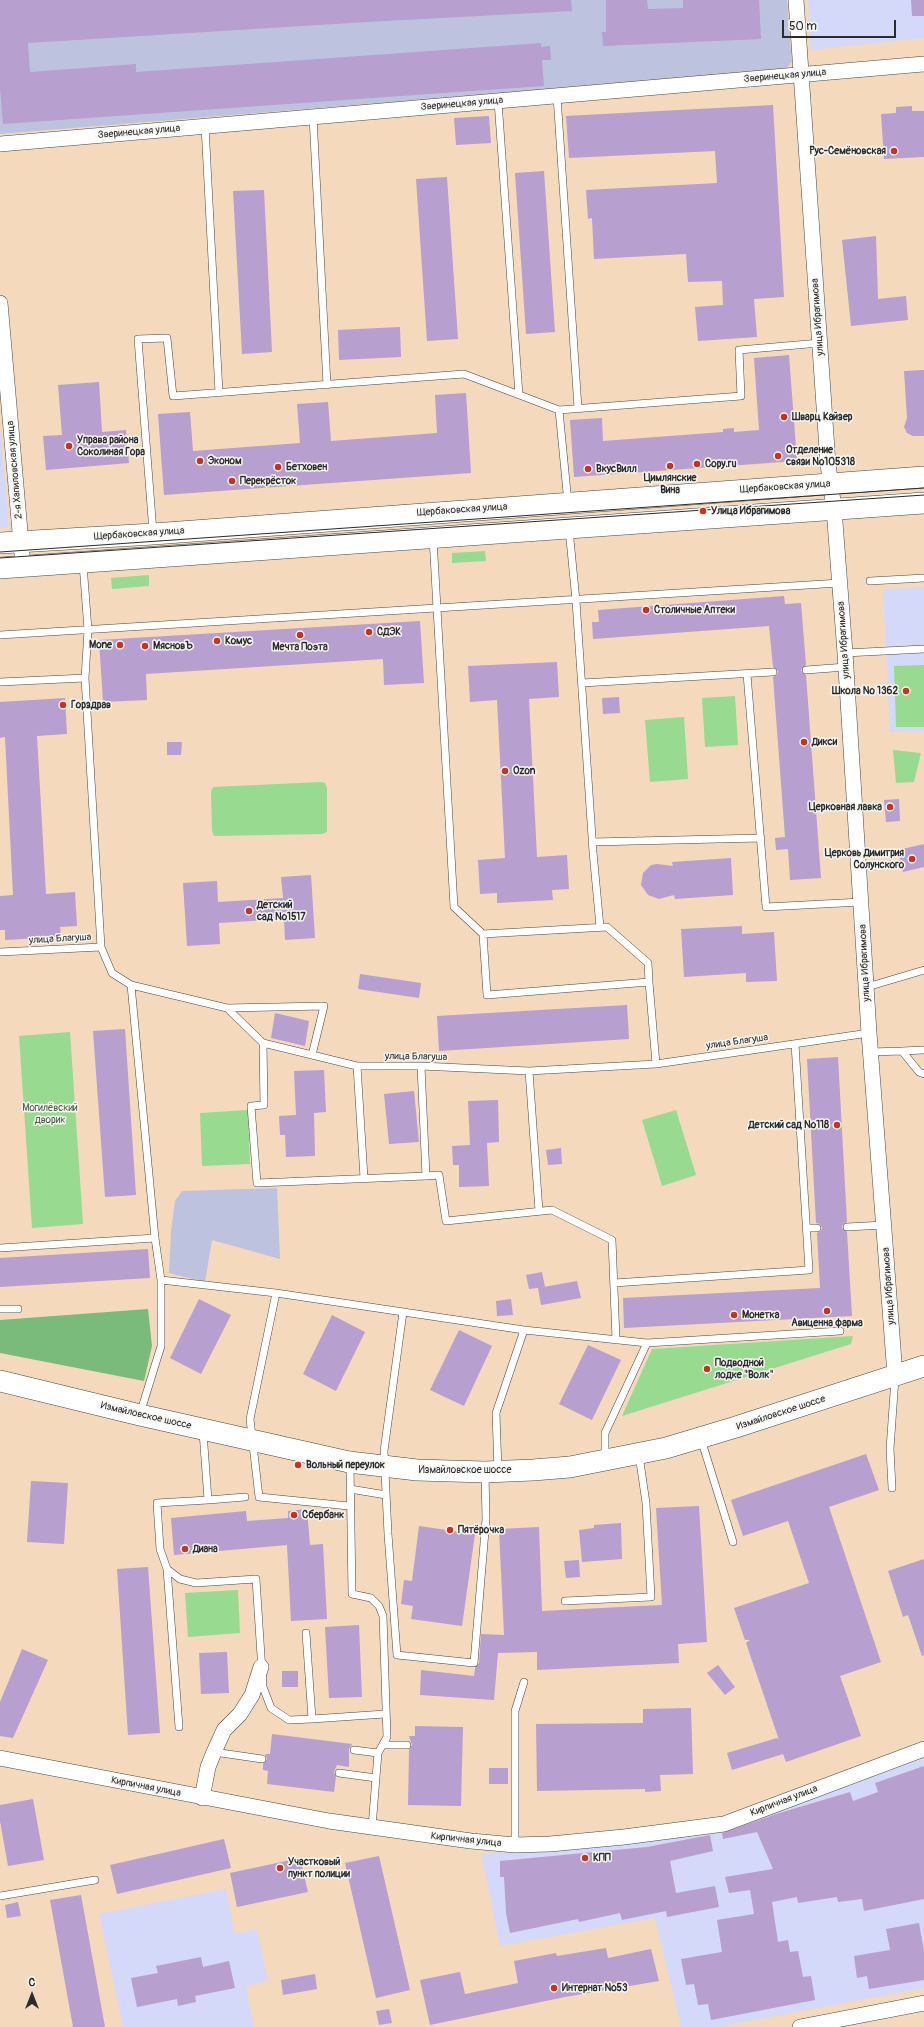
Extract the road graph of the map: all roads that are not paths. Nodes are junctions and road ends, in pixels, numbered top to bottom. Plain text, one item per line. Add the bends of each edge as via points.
1 (796, 0) edge
2 (924, 64) edge
3 (801, 75) junction
4 (557, 96) junction
5 (498, 101) junction
6 (313, 117) junction
7 (205, 126) junction
8 (0, 144) edge
9 (0, 303) edge
10 (820, 343) junction
11 (327, 385) junction
12 (219, 393) junction
13 (519, 395) junction
14 (578, 408) junction
15 (559, 410) junction
16 (924, 477) edge
17 (830, 484) junction
18 (568, 503) junction
19 (924, 503) edge
20 (834, 509) junction
21 (569, 528) junction
22 (153, 534) junction
23 (433, 537) junction
24 (21, 542) junction
25 (0, 543) edge
26 (83, 562) junction
27 (23, 566) junction
28 (0, 568) edge
29 (924, 578) edge
30 (870, 581) dead end
31 (840, 583) junction
32 (576, 601) junction
33 (439, 608) junction
34 (88, 630) junction
35 (0, 635) edge
36 (924, 649) edge
37 (846, 660) junction
38 (806, 670) dead end
39 (773, 672) dead end
40 (747, 674) junction
41 (85, 678) junction
42 (0, 682) edge
43 (582, 683) junction
44 (761, 838) junction
45 (592, 842) junction
46 (862, 902) junction
47 (600, 927) junction
48 (483, 934) junction
49 (102, 947) junction
50 (0, 952) edge
51 (924, 970) edge
52 (649, 982) junction
53 (131, 985) junction
54 (867, 987) junction
55 (227, 1008) junction
56 (869, 1033) junction
57 (263, 1043) junction
58 (795, 1044) junction
59 (924, 1050) edge
60 (902, 1051) junction
61 (871, 1052) junction
62 (312, 1055) junction
63 (656, 1064) junction
64 (357, 1066) junction
65 (421, 1066) junction
66 (529, 1071) junction
67 (924, 1074) edge
68 (426, 1176) junction
69 (364, 1178) junction
70 (539, 1211) junction
71 (884, 1225) junction
72 (847, 1227) dead end
73 (807, 1228) junction
74 (817, 1228) dead end
75 (155, 1238) junction
76 (0, 1248) edge
77 (161, 1280) junction
78 (614, 1283) junction
79 (276, 1293) junction
80 (0, 1308) edge
81 (18, 1308) dead end
82 (403, 1312) junction
83 (524, 1330) junction
84 (840, 1331) dead end
85 (616, 1339) junction
86 (647, 1343) junction
87 (924, 1366) edge
88 (895, 1375) junction
89 (0, 1381) edge
90 (140, 1415) junction
91 (203, 1429) junction
92 (700, 1438) junction
93 (253, 1441) junction
94 (639, 1454) junction
95 (605, 1461) junction
96 (350, 1462) junction
97 (386, 1467) junction
98 (492, 1472) junction
99 (892, 1488) dead end
100 (350, 1489) junction
101 (386, 1495) junction
102 (245, 1497) dead end
103 (208, 1500) junction
104 (349, 1506) junction
105 (733, 1542) dead end
106 (167, 1569) junction
107 (565, 1601) dead end
108 (306, 1633) dead end
109 (261, 1667) junction
110 (524, 1682) dead end
111 (385, 1714) junction
112 (312, 1719) junction
113 (179, 1727) dead end
114 (383, 1745) junction
115 (407, 1745) dead end
116 (924, 1748) edge
117 (354, 1750) dead end
118 (214, 1752) junction
119 (378, 1753) junction
120 (0, 1758) edge
121 (262, 1759) dead end
122 (339, 1773) dead end
123 (376, 1778) junction
124 (202, 1798) junction
125 (372, 1828) junction
126 (515, 1845) junction
127 (95, 1880) dead end
128 (0, 1896) edge
129 (924, 2004) edge
130 (800, 2027) edge

1 - 3 street, улица Ибрагимова
2 - 3 street, Зверинецкая улица
3 - 4 street, Зверинецкая улица
3 - 10 street, улица Ибрагимова
4 - 5 street, Зверинецкая улица
4 - 14 lane
5 - 6 street, Зверинецкая улица
5 - 13 lane
6 - 7 street, Зверинецкая улица
6 - 11 lane
7 - 8 street, Зверинецкая улица
7 - 12 lane
9 - 24 street, 2-я Хапиловская улица
10 - 14 lane via 739,350 741,396
10 - 17 street, улица Ибрагимова
11 - 12 lane
11 - 13 lane via 464,374
12 - 22 lane via 173,396 167,338 138,339
13 - 15 lane
14 - 15 lane
15 - 18 lane
16 - 17 main road, Щербаковская улица
17 - 18 main road, Щербаковская улица
17 - 20 street, улица Ибрагимова
18 - 22 main road, Щербаковская улица
19 - 20 main road
20 - 21 main road
20 - 31 street, улица Ибрагимова
21 - 23 main road
21 - 32 lane
22 - 24 main road, Щербаковская улица
23 - 26 main road
23 - 33 lane
24 - 25 main road, Щербаковская улица
24 - 27 street, 2-я Хапиловская улица
26 - 27 main road
26 - 34 lane
27 - 28 main road
29 - 30 lane
31 - 32 lane
31 - 37 street, улица Ибрагимова
32 - 33 lane
32 - 43 lane
33 - 34 lane
33 - 48 lane via 454,907
34 - 35 lane
34 - 41 lane
36 - 37 lane
37 - 38 lane
37 - 46 street, улица Ибрагимова
39 - 40 lane
40 - 43 lane
40 - 44 lane
41 - 42 lane
41 - 49 lane
43 - 45 lane
44 - 45 lane
44 - 46 lane via 766,907
45 - 47 lane
46 - 54 street, улица Ибрагимова
47 - 48 lane
47 - 52 lane via 607,927 648,963
48 - 52 lane via 487,995
49 - 50 lane, улица Благуша
49 - 53 lane, улица Благуша via 112,973
51 - 54 lane
52 - 63 lane
53 - 55 lane, улица Благуша
53 - 75 lane
54 - 56 street, улица Ибрагимова
55 - 57 lane
55 - 62 lane, улица Благуша via 324,1006
56 - 58 lane, улица Благуша
56 - 61 street, улица Ибрагимова
57 - 62 lane, улица Благуша
57 - 69 lane via 264,1105 251,1106 257,1183
58 - 63 lane, улица Благуша
58 - 73 lane
59 - 60 lane
60 - 61 lane
60 - 67 lane via 919,1072
61 - 71 street, улица Ибрагимова
62 - 64 lane, улица Благуша
63 - 66 lane, улица Благуша
64 - 65 lane, улица Благуша
64 - 69 lane
65 - 66 lane, улица Благуша
65 - 68 lane
66 - 70 lane
68 - 69 lane
68 - 70 lane via 439,1175 446,1221
70 - 78 lane via 552,1210 612,1240
71 - 72 lane
71 - 88 street, улица Ибрагимова
73 - 74 lane
73 - 78 lane via 809,1270
75 - 76 lane
75 - 77 lane
77 - 79 lane
77 - 90 lane via 161,1346
78 - 85 lane
79 - 82 lane
79 - 93 lane via 250,1419
80 - 81 lane
82 - 83 lane
82 - 97 lane via 384,1451
83 - 85 lane
83 - 98 lane via 496,1413
84 - 86 lane
85 - 86 lane
86 - 95 lane via 605,1433
87 - 88 main road, Измайловское шоссе
88 - 92 main road, Измайловское шоссе
88 - 99 lane via 890,1449
89 - 90 main road, Измайловское шоссе
90 - 91 main road, Измайловское шоссе
91 - 93 main road, Измайловское шоссе
91 - 103 lane
92 - 94 main road, Измайловское шоссе
92 - 105 lane
93 - 96 main road, Измайловское шоссе
93 - 104 lane via 258,1497
94 - 95 main road, Измайловское шоссе
94 - 107 lane via 646,1503 650,1597
95 - 98 main road, Измайловское шоссе via 570,1467
96 - 97 main road, Измайловское шоссе
96 - 100 lane
97 - 98 main road, Измайловское шоссе
97 - 101 lane
98 - 101 lane via 474,1663 398,1655
100 - 101 lane
100 - 104 lane
102 - 103 lane
103 - 106 lane via 157,1503 160,1550
104 - 111 lane via 352,1594 371,1598 384,1616
106 - 109 lane via 180,1579 196,1583 256,1579
106 - 113 lane
108 - 112 lane
109 - 112 lane via 263,1687 271,1708 289,1720
109 - 118 street via 252,1695 240,1714 224,1730
110 - 126 lane via 515,1711
111 - 112 lane
111 - 114 lane via 387,1737
114 - 115 lane
114 - 119 lane
116 - 126 street, Кирпичная улица via 724,1824 624,1837
117 - 119 lane
118 - 121 lane
118 - 124 street via 208,1767
119 - 123 lane
120 - 124 street, Кирпичная улица
122 - 123 lane
123 - 125 lane
124 - 125 street, Кирпичная улица
125 - 126 street, Кирпичная улица
127 - 128 lane
129 - 130 street

